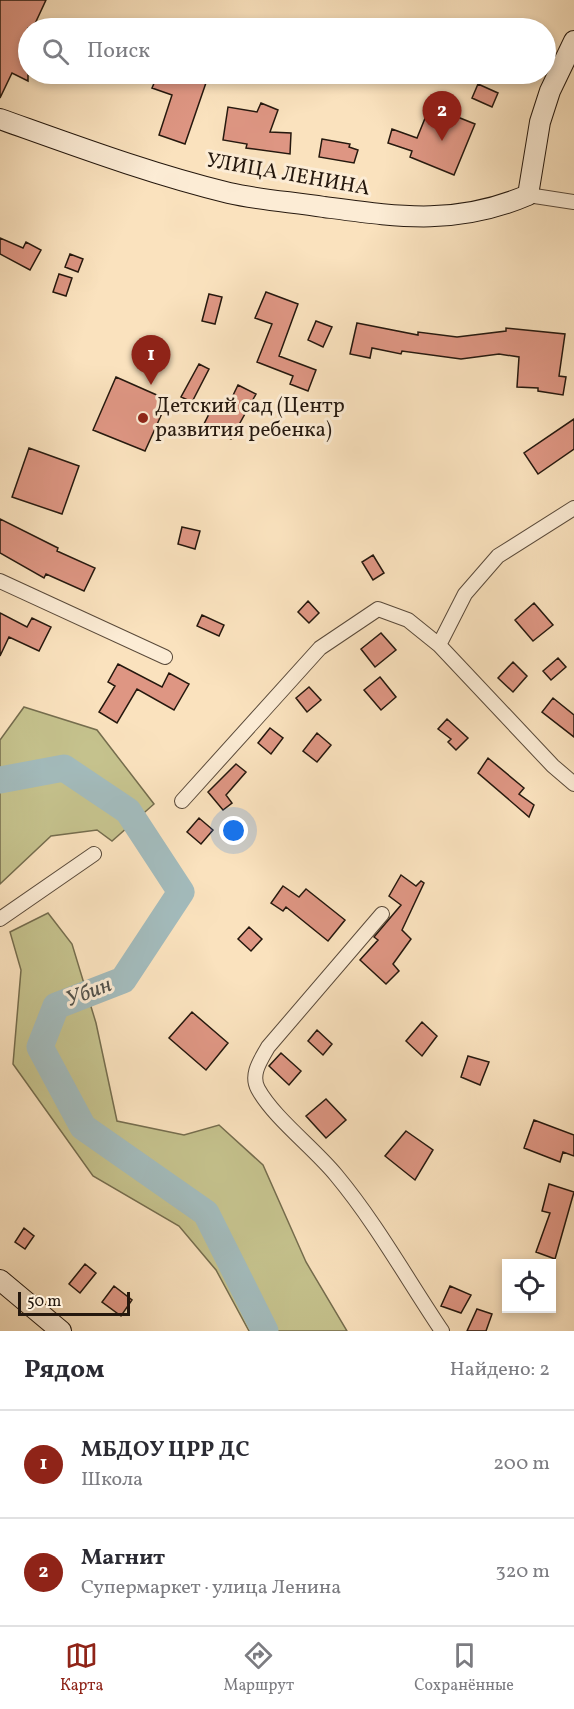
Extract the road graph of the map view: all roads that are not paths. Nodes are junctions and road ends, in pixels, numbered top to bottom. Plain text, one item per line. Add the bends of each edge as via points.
1 (574, 41) edge
2 (556, 78) edge
3 (553, 84) edge
4 (0, 119) edge
5 (528, 195) junction
6 (574, 202) edge
7 (574, 508) edge
8 (0, 581) edge
9 (439, 645) junction
10 (165, 657) dead end
11 (574, 784) edge
12 (182, 801) dead end
13 (94, 854) dead end
14 (382, 914) dead end
15 (0, 919) edge
16 (0, 1280) edge
17 (61, 1331) edge
18 (442, 1331) edge

1 - 2 street
3 - 5 street via 540,122
4 - 5 street, УЛИЦА ЛЕНИНА via 125,164 231,193 395,217 468,215 496,209
5 - 6 street
7 - 9 street via 498,556 465,594
8 - 10 street
9 - 11 street
9 - 12 street via 408,620 378,609 321,648
13 - 15 street
14 - 18 street via 268,1047 255,1072 257,1088 368,1215
16 - 17 street

